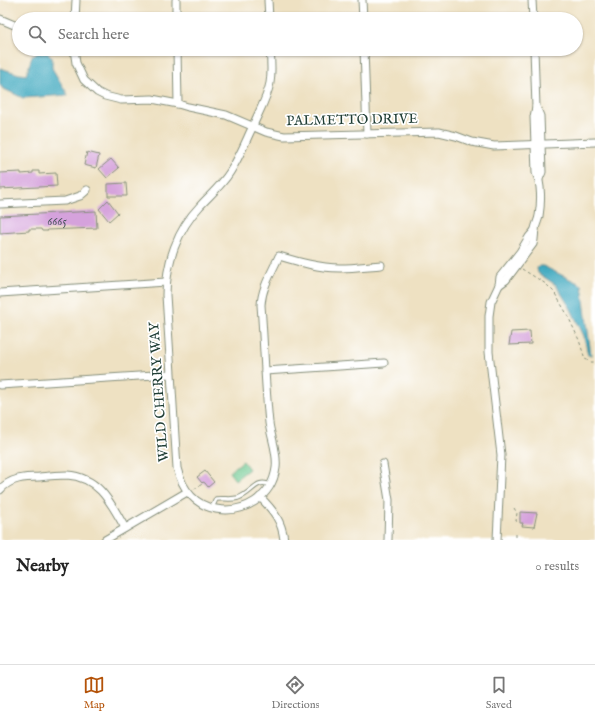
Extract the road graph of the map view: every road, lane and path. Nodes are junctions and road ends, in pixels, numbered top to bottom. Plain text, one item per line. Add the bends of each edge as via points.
1 (76, 0) edge
2 (176, 0) edge
3 (268, 0) edge
4 (362, 0) edge
5 (532, 0) edge
6 (75, 12) edge
7 (176, 12) edge
8 (269, 12) edge
9 (363, 12) edge
10 (533, 12) edge
11 (0, 19) edge
12 (12, 24) edge
13 (75, 56) edge
14 (177, 56) edge
15 (270, 56) edge
16 (364, 56) edge
17 (534, 56) edge
18 (178, 104) junction
19 (252, 126) junction
20 (367, 134) junction
21 (593, 142) edge
22 (538, 145) junction
23 (87, 190) dead end
24 (0, 204) edge
25 (381, 265) dead end
26 (522, 268) dead end
27 (166, 282) junction
28 (0, 293) edge
29 (595, 362) edge
30 (384, 363) dead end
31 (265, 371) junction
32 (170, 374) junction
33 (0, 385) edge
34 (383, 464) dead end
35 (204, 483) dead end
36 (270, 485) junction
37 (1, 488) edge
38 (190, 492) junction
39 (260, 497) junction
40 (212, 508) junction
41 (514, 508) dead end
42 (520, 522) dead end
43 (125, 528) junction
44 (516, 534) dead end
45 (105, 540) edge
46 (284, 540) edge
47 (388, 540) edge
48 (497, 540) edge
49 (516, 540) edge

1 - 6 street
2 - 7 street
3 - 8 street
4 - 9 street
5 - 10 street
11 - 12 street
13 - 18 street, PALMETTO DRIVE via 84,80 105,96 116,99 161,100
14 - 18 street
15 - 19 street, WILD CHERRY WAY via 270,83
16 - 20 street
17 - 22 street via 534,117
18 - 19 street, PALMETTO DRIVE via 226,115
19 - 20 street, PALMETTO DRIVE via 284,136
19 - 27 street, WILD CHERRY WAY via 230,171 192,214 181,232 170,260
20 - 22 street, PALMETTO DRIVE via 439,132 483,145
21 - 22 street, PALMETTO DRIVE
22 - 48 street via 536,173 539,179 539,216 535,230 500,277 492,302 488,329 489,361 501,455
23 - 24 street via 80,196 65,200
25 - 31 street, WILD CHERRY WAY via 328,267 279,256 262,298
26 - 29 path via 554,292 573,327 586,359
27 - 28 street
27 - 32 street, WILD CHERRY WAY
30 - 31 street
31 - 36 street, WILD CHERRY WAY via 269,422 276,451 276,468
32 - 33 street
32 - 38 street, WILD CHERRY WAY via 177,468 180,478
34 - 47 street via 389,500
35 - 38 path
36 - 39 street, WILD CHERRY WAY
36 - 40 lane via 261,482 237,498 216,500
37 - 43 street via 9,482 23,478 65,475 83,478 104,492
38 - 40 street, WILD CHERRY WAY via 202,504
38 - 43 street
39 - 40 street, WILD CHERRY WAY via 239,509
39 - 46 street via 277,517
41 - 42 path via 516,521
43 - 45 street
44 - 49 path

